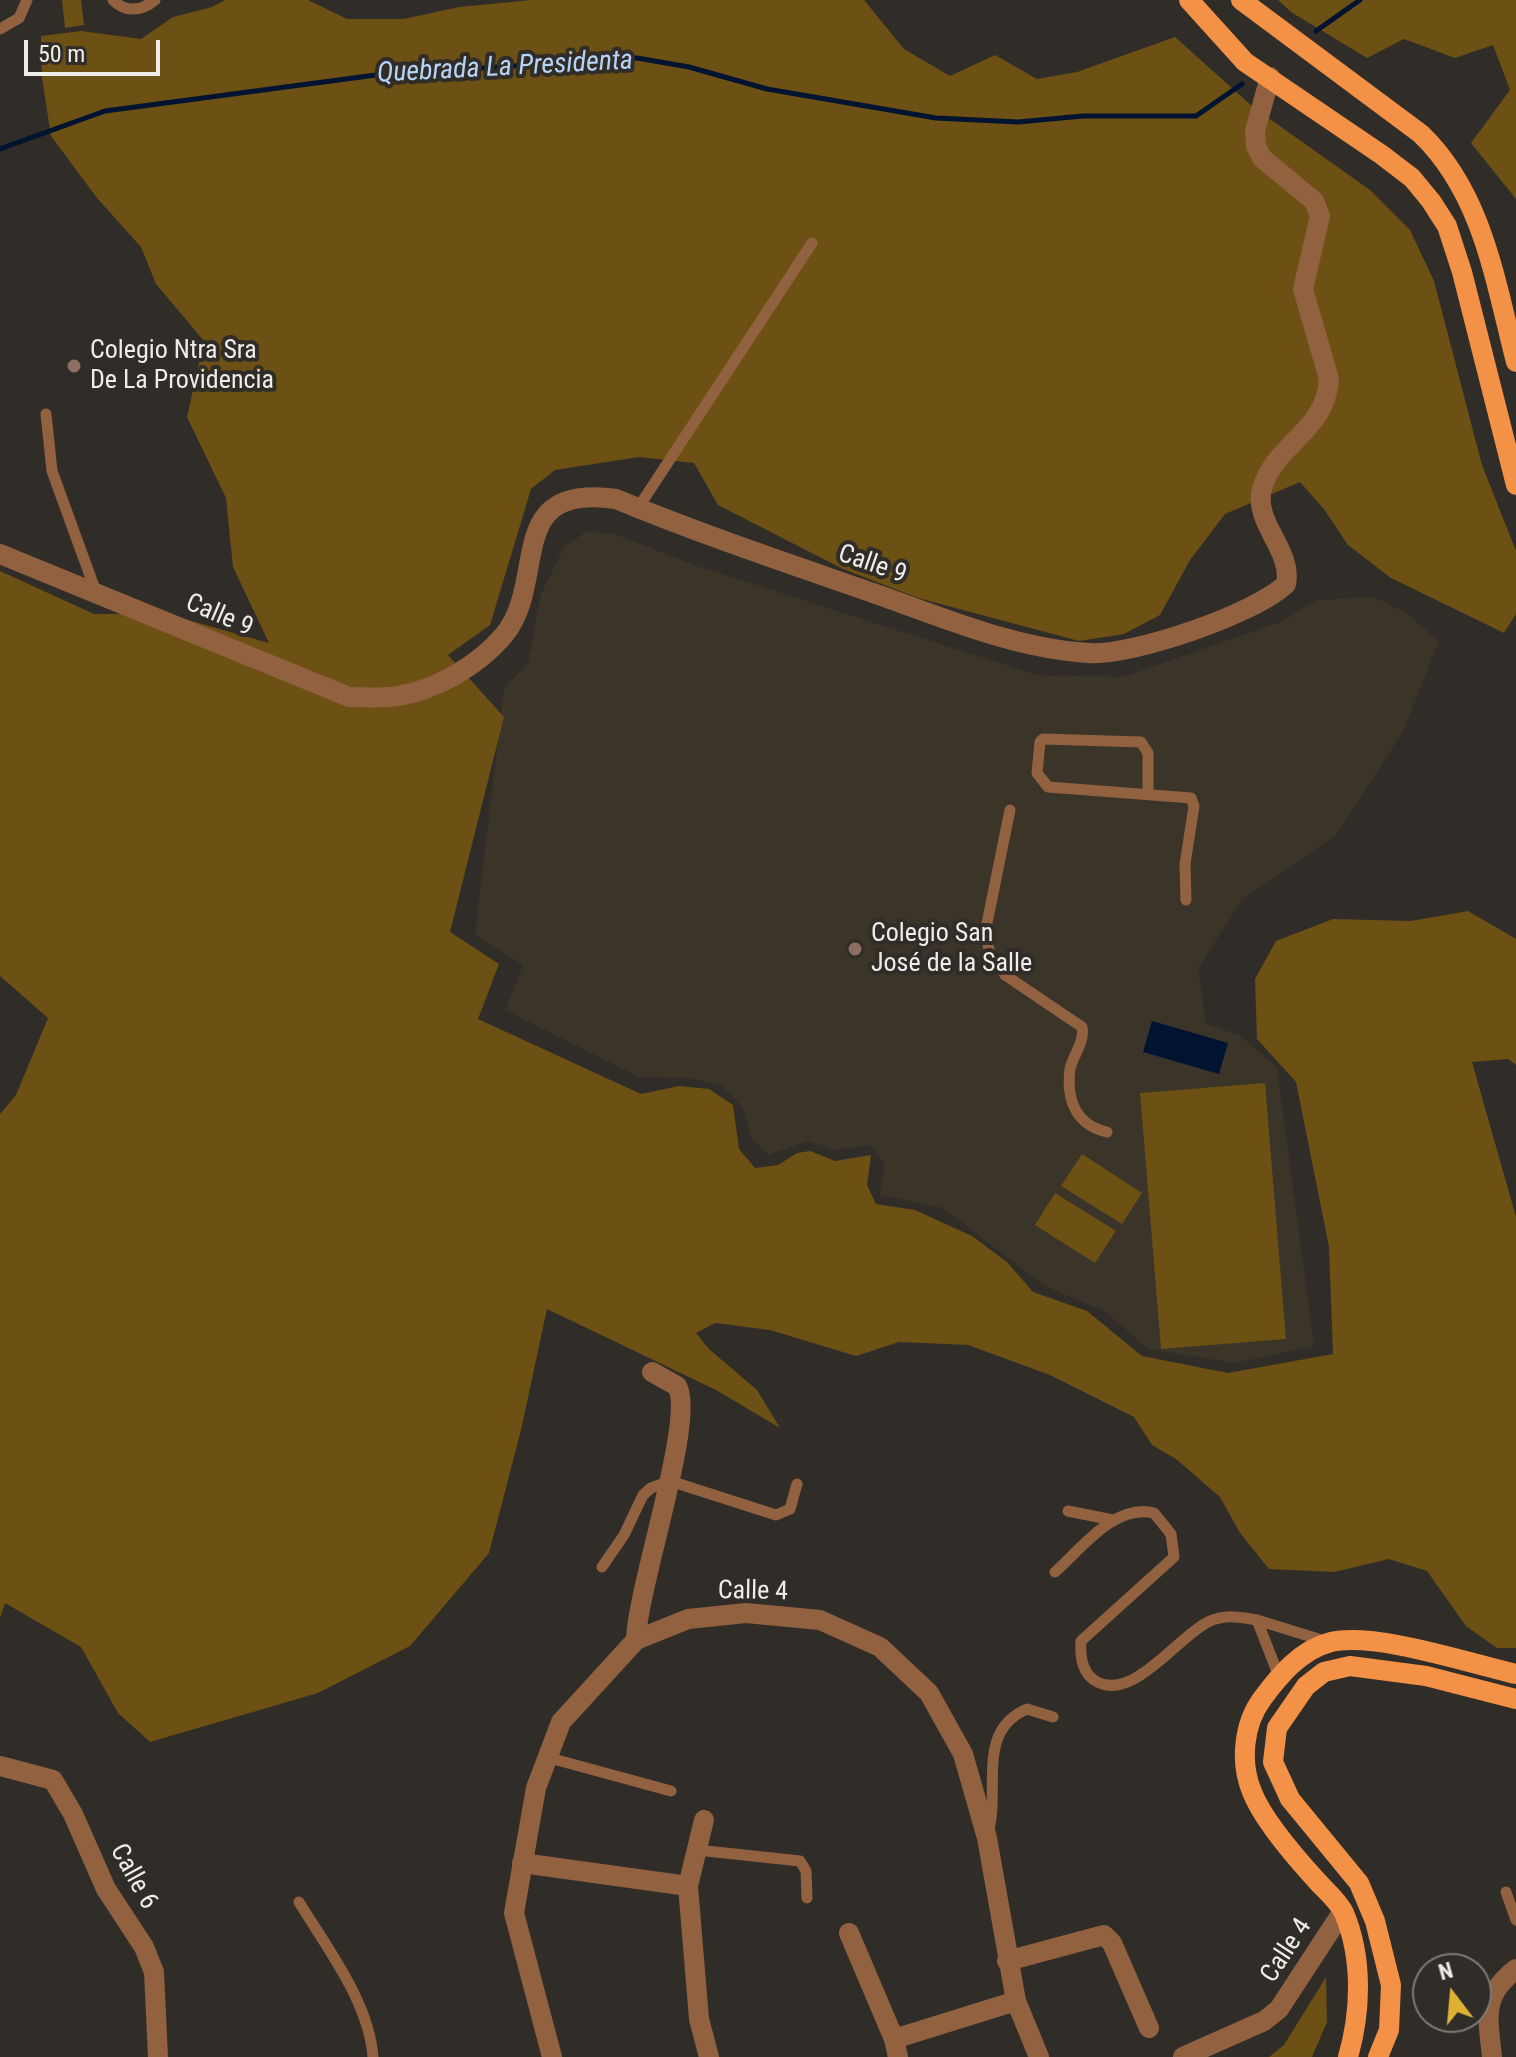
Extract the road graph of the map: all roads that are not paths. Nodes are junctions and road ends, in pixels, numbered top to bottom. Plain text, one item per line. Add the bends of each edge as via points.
1 (27, 0) edge
2 (113, 0) edge
3 (155, 0) edge
4 (1189, 0) edge
5 (1241, 0) edge
6 (0, 29) edge
7 (1270, 77) junction
8 (812, 243) dead end
9 (1516, 362) edge
10 (46, 414) dead end
11 (1516, 485) edge
12 (638, 508) junction
13 (0, 554) edge
14 (96, 593) junction
15 (1148, 792) junction
16 (1010, 810) dead end
17 (1186, 900) dead end
18 (1107, 1132) dead end
19 (652, 1372) dead end
20 (670, 1481) junction
21 (797, 1484) dead end
22 (1068, 1511) dead end
23 (1113, 1520) junction
24 (602, 1567) dead end
25 (1055, 1572) dead end
26 (1257, 1620) junction
27 (636, 1640) junction
28 (1329, 1642) junction
29 (1278, 1674) junction
30 (1516, 1674) edge
31 (1516, 1699) edge
32 (1053, 1717) dead end
33 (546, 1757) junction
34 (0, 1766) edge
35 (671, 1791) dead end
36 (704, 1820) dead end
37 (987, 1838) junction
38 (697, 1850) junction
39 (522, 1863) junction
40 (688, 1886) junction
41 (1506, 1892) dead end
42 (807, 1898) dead end
43 (299, 1902) dead end
44 (1343, 1911) junction
45 (1516, 1920) edge
46 (849, 1933) dead end
47 (1007, 1961) junction
48 (1516, 1969) edge
49 (1016, 2001) junction
50 (1149, 2028) dead end
51 (896, 2048) edge
52 (1040, 2055) edge
53 (158, 2057) edge
54 (373, 2057) edge
55 (552, 2057) edge
56 (709, 2057) edge
57 (1183, 2057) edge
58 (1348, 2057) edge
59 (1378, 2057) edge
60 (1492, 2057) edge

1 - 6 lane via 19,18
2 - 3 lane via 132,10
4 - 7 main road via 1245,62
5 - 9 main road via 1442,154 1478,220
7 - 11 main road via 1412,178 1447,226
7 - 12 street, Calle 9 via 1256,146 1262,158 1314,201 1320,216 1303,289 1329,379 1325,403 1303,436 1277,460 1261,492 1267,525 1287,569 1286,584 1278,592 1165,639 1118,654 1087,653 969,626
8 - 12 lane
10 - 14 lane via 52,471
12 - 14 street, Calle 9 via 590,497 549,510 538,524 516,613 505,634 474,664 398,696 349,697
13 - 14 street, Calle 9
15 - 15 lane via 1048,787 1037,773 1040,742 1141,742 1148,753
15 - 17 lane via 1191,798 1194,806 1185,864
16 - 18 lane via 985,933 990,953 1005,975 1082,1027 1070,1068 1071,1102 1080,1120
19 - 20 street via 681,1393
20 - 21 lane via 776,1515 790,1509
20 - 24 lane via 643,1495
20 - 27 street via 641,1588
22 - 23 lane
23 - 25 lane
23 - 26 lane via 1132,1511 1154,1513 1171,1534 1174,1557 1081,1641 1083,1666 1093,1680 1130,1683 1220,1617
26 - 28 lane
26 - 29 lane
27 - 33 street, Calle 4 via 561,1722
27 - 37 street, Calle 4 via 688,1619 746,1613 820,1620 880,1647 929,1693 963,1754
28 - 29 main road
28 - 30 main road via 1370,1640
29 - 44 main road via 1256,1706 1245,1745 1252,1795
31 - 59 main road via 1426,1676 1350,1666 1324,1672 1306,1686 1277,1728 1273,1762 1290,1799 1359,1883 1375,1921 1391,1985 1389,2030
32 - 37 lane via 1027,1709 1012,1715 1001,1729 992,1754 993,1816
33 - 35 lane
33 - 39 street, Calle 4
34 - 53 street, Calle 6 via 53,1780 73,1814 106,1889 154,1972
36 - 38 street
37 - 47 street, Calle 4
38 - 40 street
38 - 42 lane via 800,1861 806,1871
39 - 40 street
39 - 55 street, Calle 4 via 514,1913
40 - 56 street via 699,2019
41 - 45 lane
43 - 54 lane via 349,1986 372,2041
44 - 57 street, Calle 4 via 1279,2009 1264,2021
44 - 58 main road via 1359,1993
46 - 51 street
47 - 49 street, Calle 4
47 - 50 street via 1104,1935
48 - 60 street via 1488,2002
49 - 51 street
49 - 52 street, Calle 4

